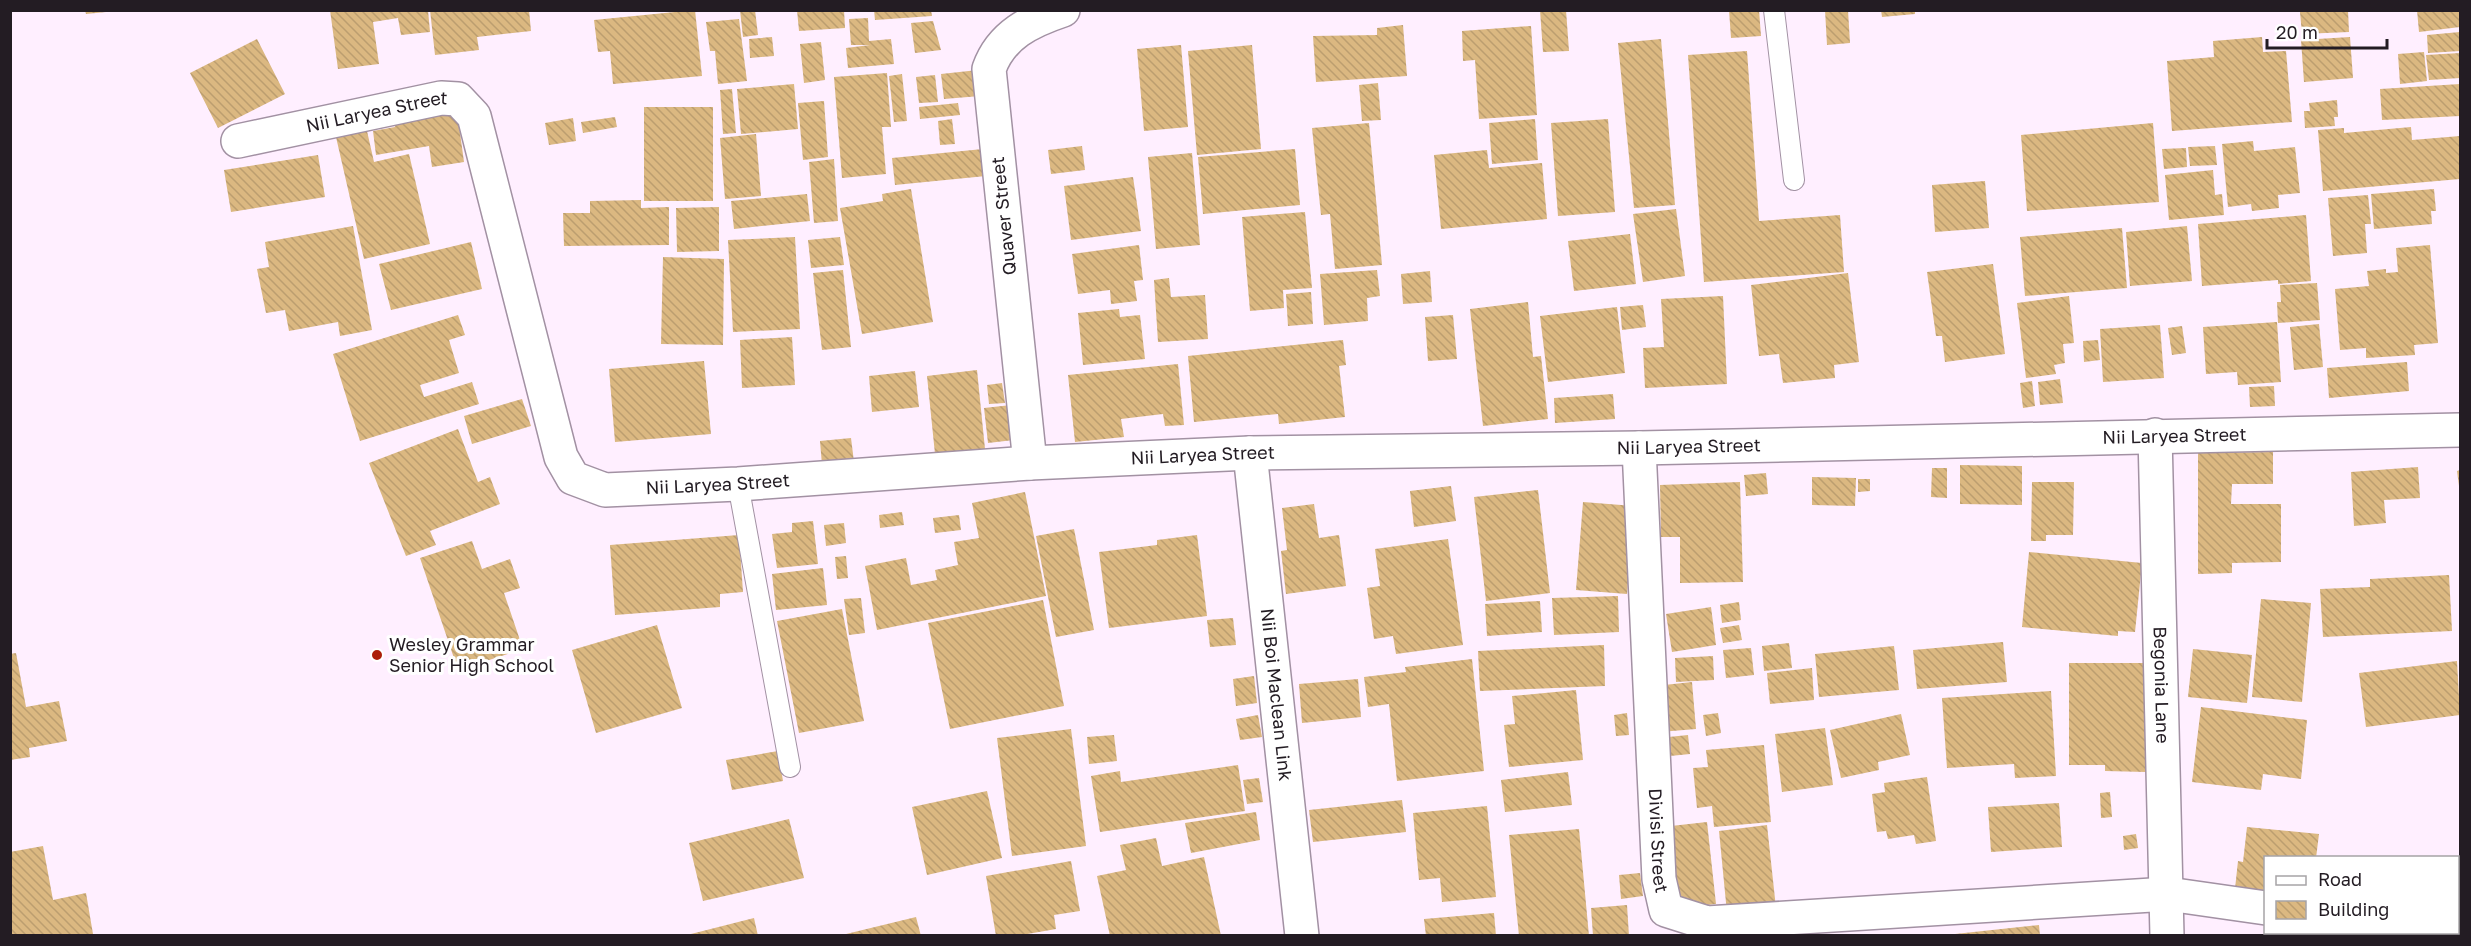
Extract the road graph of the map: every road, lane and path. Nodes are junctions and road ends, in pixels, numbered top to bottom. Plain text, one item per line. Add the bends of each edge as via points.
1 (1064, 10) edge
2 (1774, 10) edge
3 (238, 141) dead end
4 (1794, 180) dead end
5 (2460, 430) edge
6 (2155, 435) junction
7 (1639, 448) junction
8 (1250, 453) junction
9 (1030, 463) junction
10 (738, 484) junction
11 (790, 767) dead end
12 (2168, 894) junction
13 (2264, 908) edge
14 (1302, 936) edge
15 (2167, 936) edge

1 - 9 street, Quaver Street via 1009,36 1000,45 990,69
2 - 4 lane
3 - 10 street, Nii Laryea Street via 441,98 458,99 474,117 558,446 573,478 605,490
5 - 6 street, Nii Laryea Street
6 - 7 street, Nii Laryea Street
6 - 12 street, Begonia Lane
7 - 8 street, Nii Laryea Street
7 - 12 street, Divisi Street via 1659,879 1666,910 1707,923
8 - 9 street, Nii Laryea Street
8 - 14 street, Nii Boi Maclean Link
9 - 10 street, Nii Laryea Street
10 - 11 lane
12 - 13 street
12 - 15 street, Begonia Lane

